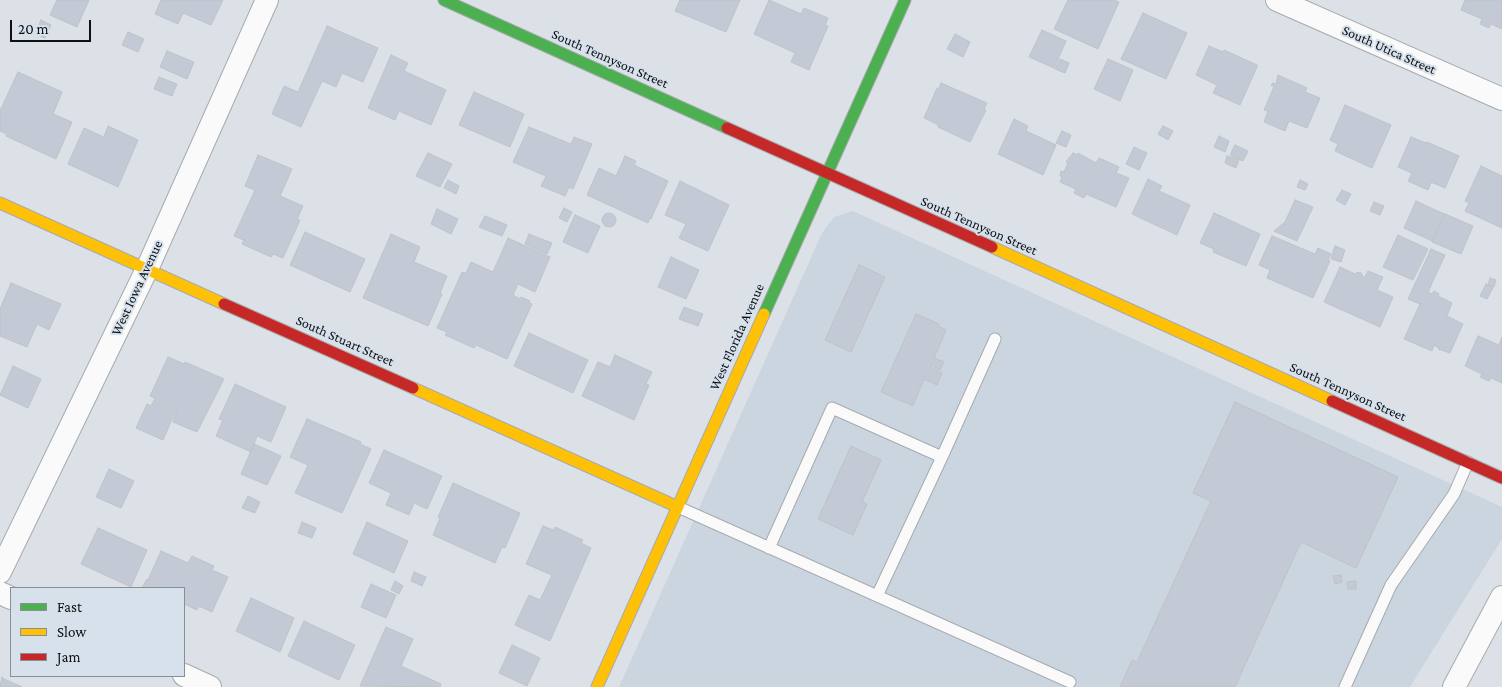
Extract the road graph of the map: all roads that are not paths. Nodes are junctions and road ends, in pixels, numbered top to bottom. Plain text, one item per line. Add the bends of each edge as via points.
1 (267, 0) edge
2 (444, 0) edge
3 (905, 0) edge
4 (1277, 0) edge
5 (1502, 99) edge
6 (827, 174) junction
7 (0, 203) edge
8 (147, 269) junction
9 (996, 338) dead end
10 (942, 457) junction
11 (1468, 462) junction
12 (1502, 478) edge
13 (678, 507) junction
14 (769, 548) junction
15 (0, 572) edge
16 (877, 596) junction
17 (1502, 597) edge
18 (185, 675) edge
19 (1070, 682) dead end
20 (210, 687) edge
21 (597, 687) edge
22 (1346, 687) edge
23 (1454, 687) edge

1 - 8 street, West Iowa Avenue
2 - 6 street, South Tennyson Street
3 - 6 street, West Florida Avenue
4 - 5 street, South Utica Street
6 - 11 street, South Tennyson Street
6 - 13 street, West Florida Avenue
7 - 8 street, South Stuart Street
8 - 13 street, South Stuart Street
8 - 15 street, West Iowa Avenue
9 - 10 lane
10 - 14 lane via 832,408
10 - 16 lane
11 - 12 street, South Tennyson Street
11 - 22 lane via 1454,494 1392,585
13 - 14 lane
13 - 21 street, West Florida Avenue
14 - 16 lane
16 - 19 lane
17 - 23 street
18 - 20 street

